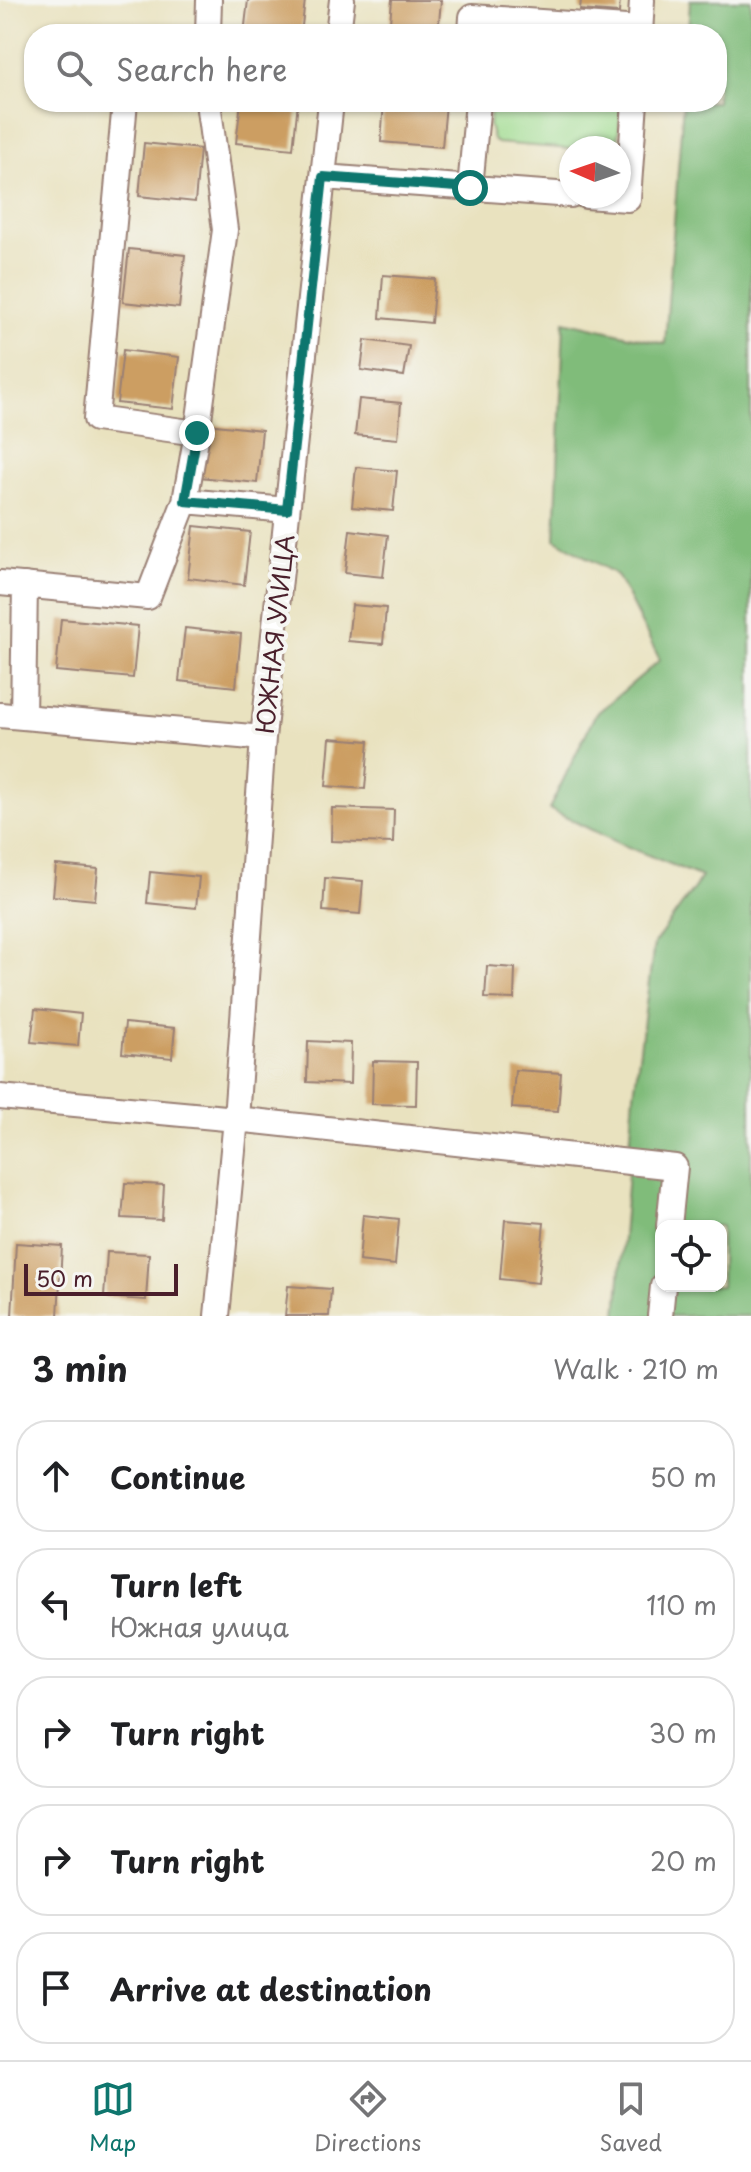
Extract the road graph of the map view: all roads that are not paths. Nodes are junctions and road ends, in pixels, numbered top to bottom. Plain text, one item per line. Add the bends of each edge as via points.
1 (209, 0) edge
2 (342, 0) edge
3 (642, 0) edge
4 (208, 24) edge
5 (339, 24) edge
6 (472, 24) edge
7 (556, 24) edge
8 (640, 24) edge
9 (124, 112) edge
10 (209, 112) edge
11 (330, 112) edge
12 (477, 112) edge
13 (634, 112) edge
14 (631, 157) edge
15 (323, 177) junction
16 (470, 188) junction
17 (559, 194) edge
18 (197, 433) junction
19 (185, 501) junction
20 (287, 510) junction
21 (0, 583) edge
22 (25, 585) junction
23 (11, 716) edge
24 (263, 738) junction
25 (0, 1097) edge
26 (236, 1119) junction
27 (670, 1220) edge
28 (662, 1292) edge
29 (217, 1316) edge
30 (660, 1316) edge

1 - 4 street
2 - 5 street
3 - 8 street
6 - 7 street via 472,17
9 - 18 street via 96,419
10 - 18 street via 225,230
11 - 15 street, ЮЖНАЯ УЛИЦА
12 - 16 street
13 - 14 street
15 - 16 street
15 - 20 street, ЮЖНАЯ УЛИЦА
16 - 17 street
18 - 19 street
19 - 20 street
19 - 22 street via 148,597
20 - 24 street, ЮЖНАЯ УЛИЦА
21 - 22 street
22 - 23 street
23 - 24 street
24 - 26 street, ЮЖНАЯ УЛИЦА
25 - 26 street
26 - 27 street via 675,1167
26 - 29 street, ЮЖНАЯ УЛИЦА
28 - 30 street

